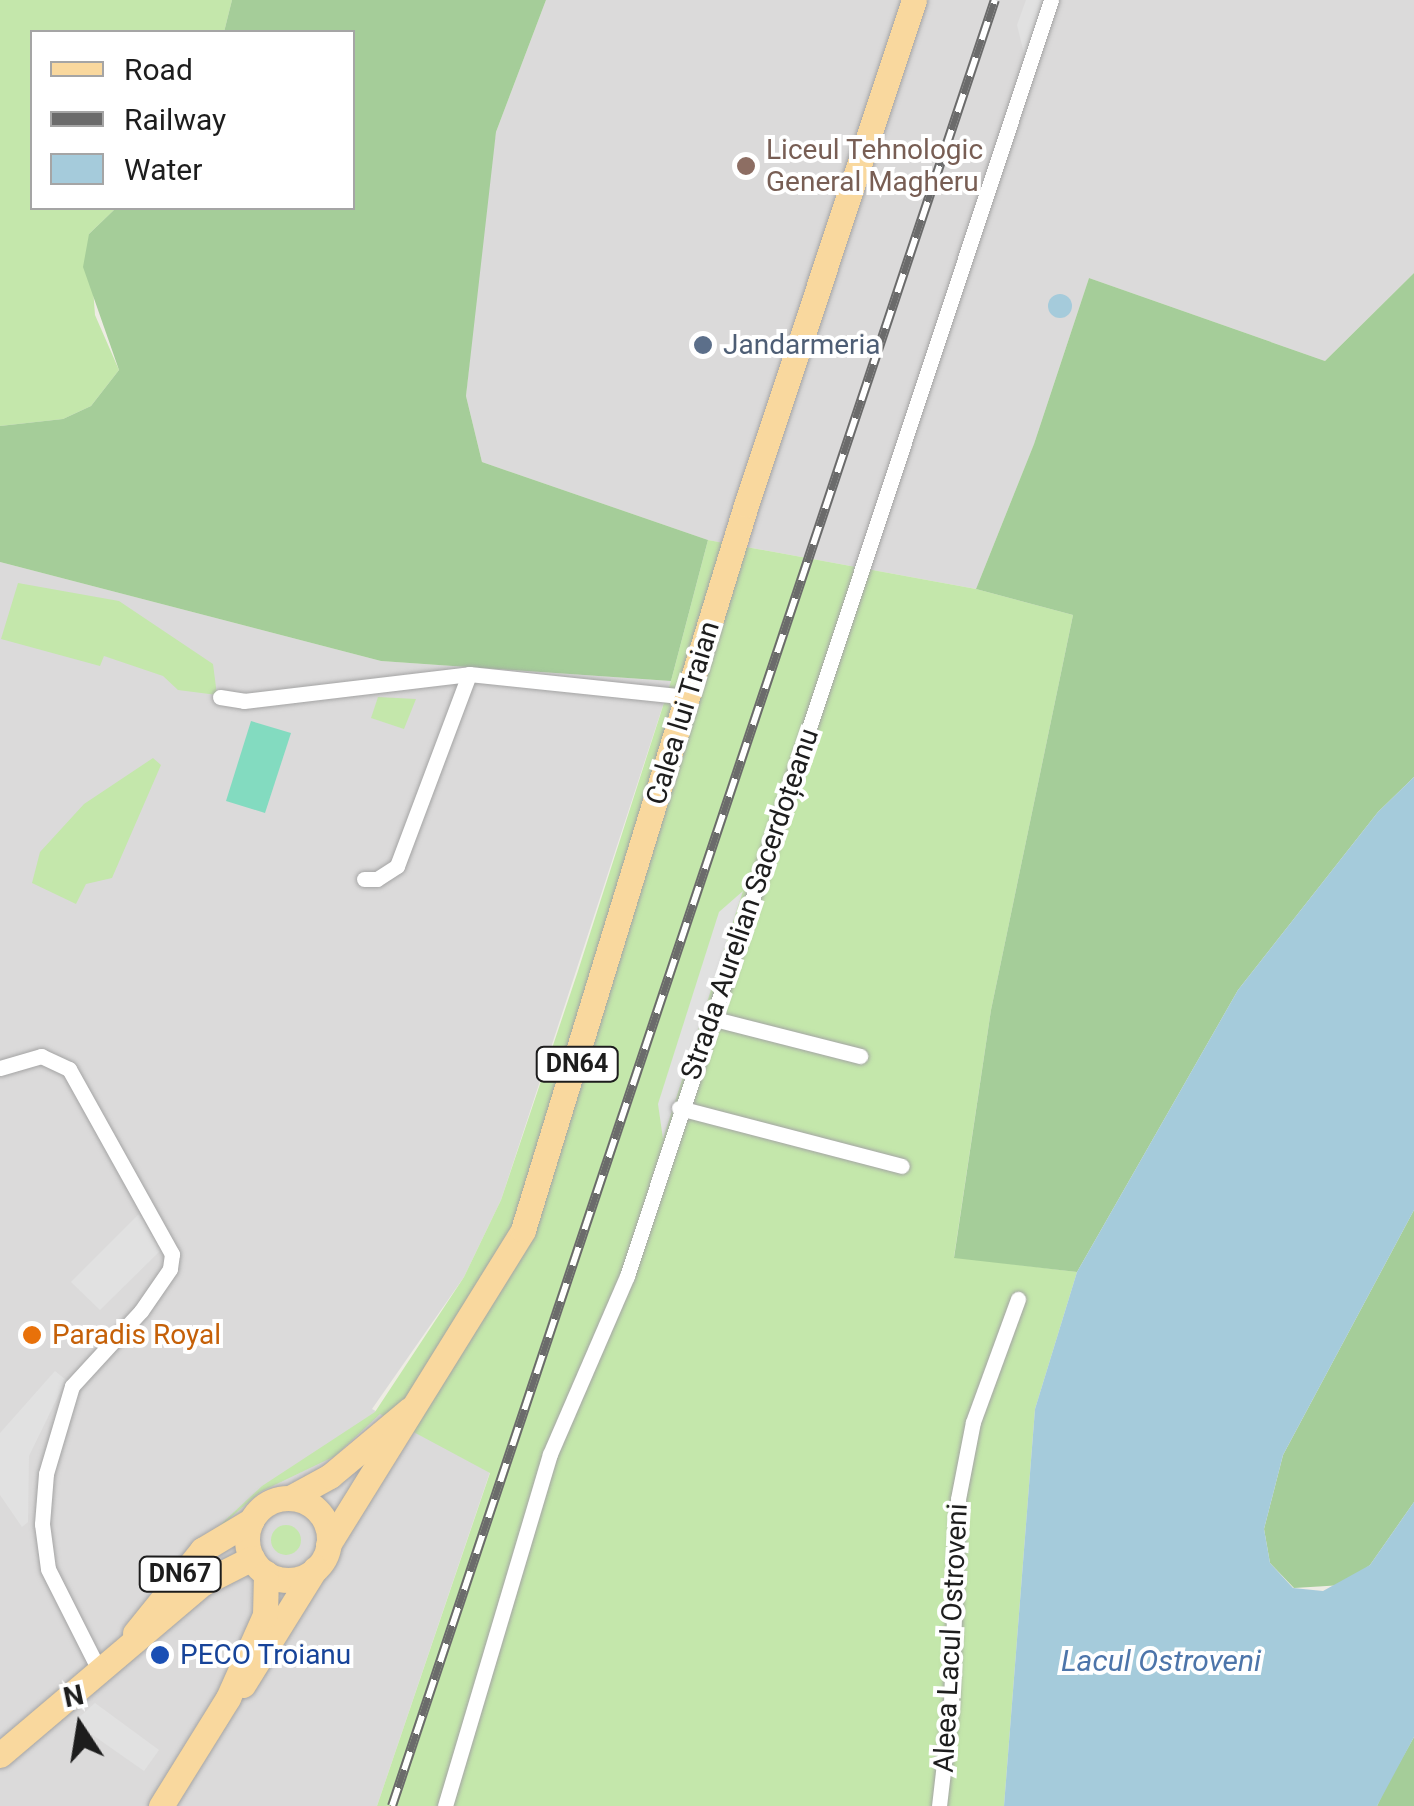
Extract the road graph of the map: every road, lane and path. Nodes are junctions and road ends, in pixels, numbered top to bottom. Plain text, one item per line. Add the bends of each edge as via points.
1 (914, 0) edge
2 (1051, 0) edge
3 (469, 674) junction
4 (220, 696) dead end
5 (688, 697) junction
6 (364, 878) dead end
7 (711, 1018) junction
8 (860, 1056) dead end
9 (0, 1068) edge
10 (679, 1108) junction
11 (902, 1166) dead end
12 (1018, 1299) dead end
13 (414, 1406) junction
14 (290, 1498) junction
15 (252, 1520) junction
16 (328, 1545) junction
17 (259, 1566) junction
18 (316, 1569) junction
19 (126, 1646) junction
20 (99, 1670) junction
21 (228, 1698) junction
22 (0, 1755) edge
23 (160, 1806) edge
24 (445, 1806) edge
25 (939, 1806) edge

1 - 5 main road, Calea lui Traian / DN64
2 - 7 street, Strada Aurelian Sacerdoțeanu
3 - 4 street via 244,701
3 - 5 street
3 - 6 street via 397,866 377,879
5 - 13 main road, Calea lui Traian / DN64 via 523,1230
7 - 8 street
7 - 10 street, Strada Aurelian Sacerdoțeanu
9 - 20 street via 42,1056 70,1068 172,1254 154,1294 72,1386 46,1474 42,1524 48,1569
10 - 11 street
10 - 24 street, Strada Aurelian Sacerdoțeanu via 627,1276 550,1454
12 - 25 street, Aleea Lacul Ostroveni via 973,1422 958,1499 950,1566 951,1704
13 - 14 main road, Calea lui Traian / DN64 via 347,1464
13 - 16 main road, Calea lui Traian / DN64
14 - 15 main road via 264,1506
14 - 16 main road via 324,1518
15 - 17 main road via 247,1540
15 - 19 main road, DN67 via 202,1550
16 - 18 main road
17 - 18 main road via 291,1580
17 - 19 main road, DN67 via 218,1570
17 - 21 main road via 265,1616
18 - 21 main road via 258,1668
19 - 20 main road, DN67
20 - 22 main road, DN67
21 - 23 main road

